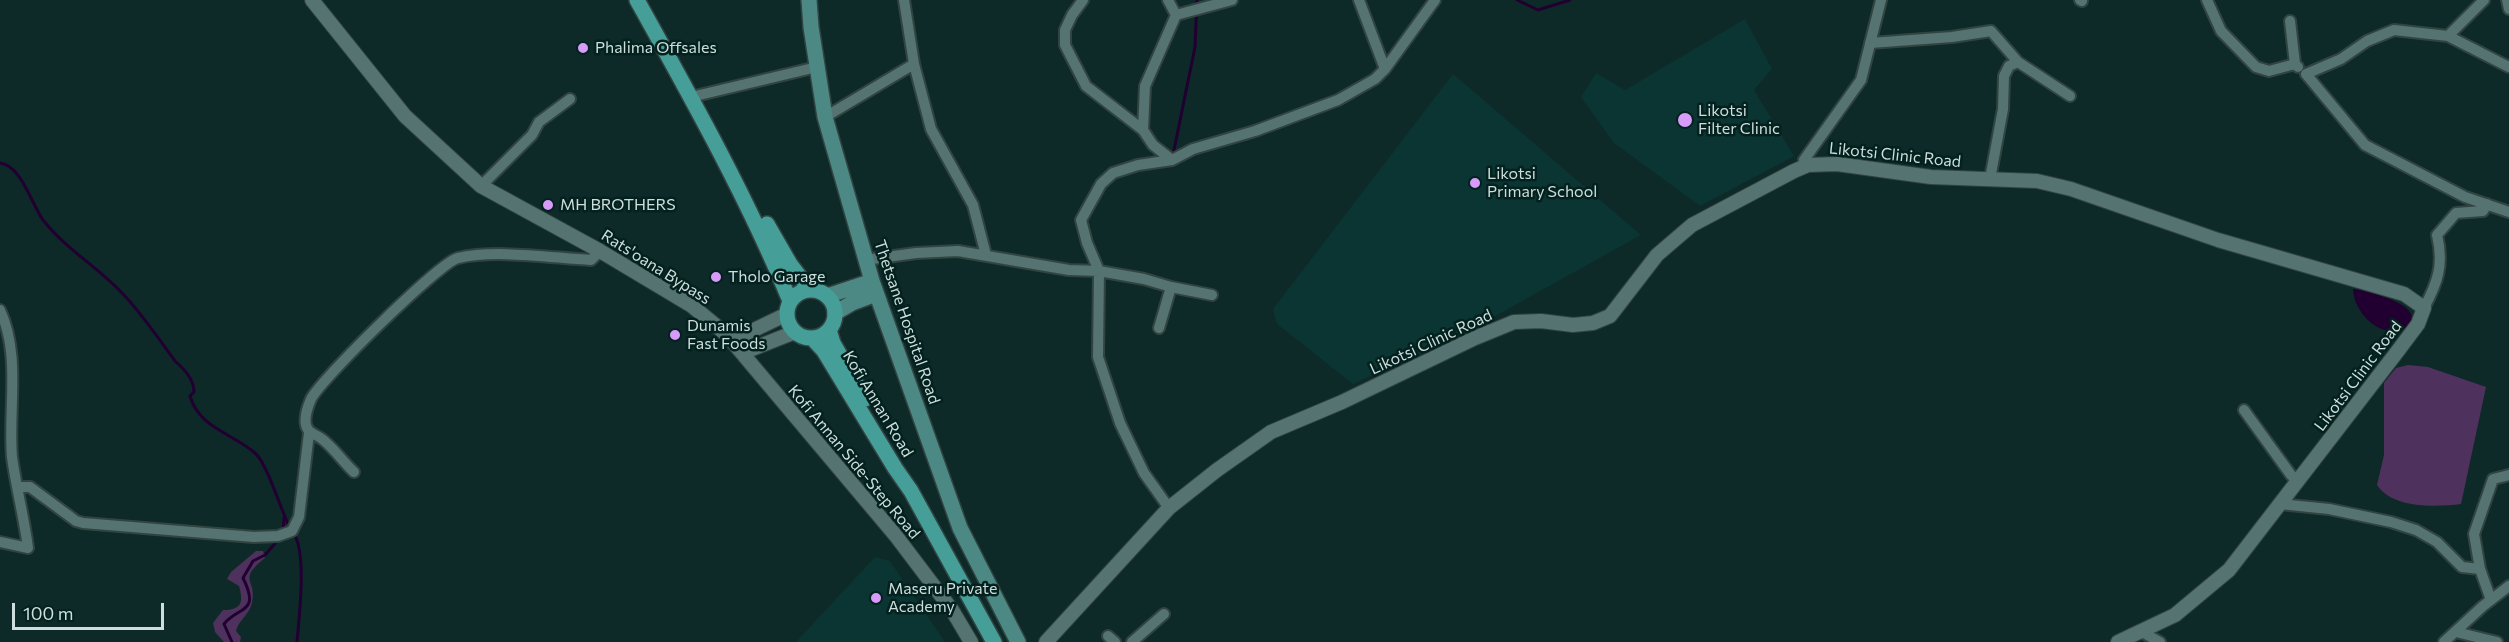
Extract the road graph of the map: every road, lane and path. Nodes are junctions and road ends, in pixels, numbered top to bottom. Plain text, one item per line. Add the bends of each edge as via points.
1 (312, 0) edge
2 (637, 0) edge
3 (809, 0) edge
4 (904, 0) edge
5 (1083, 0) edge
6 (1168, 0) edge
7 (1232, 0) edge
8 (1359, 0) edge
9 (1435, 0) edge
10 (1881, 0) edge
11 (2207, 0) edge
12 (2484, 0) edge
13 (2507, 0) edge
14 (2509, 9) edge
15 (1176, 15) junction
16 (2290, 21) dead end
17 (2448, 36) junction
18 (1870, 43) junction
19 (2018, 62) junction
20 (2295, 63) junction
21 (914, 64) junction
22 (817, 67) junction
23 (2509, 67) edge
24 (1385, 69) junction
25 (2306, 74) junction
26 (2070, 96) dead end
27 (691, 97) junction
28 (570, 99) dead end
29 (825, 117) junction
30 (1143, 130) junction
31 (723, 156) junction
32 (1172, 160) junction
33 (1808, 165) junction
34 (1990, 179) junction
35 (481, 186) junction
36 (2487, 204) junction
37 (2509, 212) edge
38 (600, 251) junction
39 (986, 255) junction
40 (865, 260) junction
41 (1099, 271) junction
42 (1171, 287) junction
43 (874, 288) junction
44 (810, 290) junction
45 (1212, 295) dead end
46 (827, 296) junction
47 (789, 308) junction
48 (2424, 308) junction
49 (0, 310) edge
50 (835, 313) junction
51 (1159, 328) dead end
52 (829, 330) junction
53 (795, 332) junction
54 (812, 338) junction
55 (733, 340) junction
56 (742, 353) junction
57 (2244, 410) dead end
58 (309, 433) junction
59 (354, 472) dead end
60 (2509, 475) edge
61 (2298, 481) junction
62 (18, 487) junction
63 (911, 491) junction
64 (2280, 504) junction
65 (1169, 508) junction
66 (0, 542) edge
67 (2480, 569) junction
68 (2509, 586) edge
69 (2491, 600) junction
70 (1164, 614) dead end
71 (2142, 632) junction
72 (2456, 632) junction
73 (971, 642) edge
74 (994, 642) edge
75 (1018, 642) edge
76 (1046, 642) edge
77 (1132, 642) edge
78 (2118, 642) edge
79 (2160, 642) edge
80 (2444, 642) edge
81 (2497, 642) edge

1 - 35 street, Rats'oana Bypass via 405,116
2 - 27 main road
3 - 22 main road, Thetsane Hospital Road
4 - 21 street
5 - 30 street via 1065,30 1065,45 1086,86
6 - 15 street
7 - 15 street
8 - 24 street
9 - 24 street
10 - 18 street
11 - 20 street via 2220,31 2256,68 2269,71
12 - 17 street
13 - 14 street
15 - 30 street via 1145,86
16 - 20 street
17 - 23 street
17 - 25 street via 2394,30
18 - 19 street via 1991,31
18 - 33 street via 1861,80 1804,160
19 - 26 street
19 - 34 street via 2009,66 2004,76 2003,109
20 - 25 street
21 - 29 street
21 - 39 street via 931,129 973,206
22 - 27 street
22 - 29 main road, Thetsane Hospital Road
24 - 32 street via 1375,80 1338,100
25 - 36 street via 2365,145 2465,197
27 - 31 main road
28 - 35 street via 539,122 532,135
29 - 40 main road, Thetsane Hospital Road
30 - 32 street via 1153,145
31 - 44 main road
31 - 47 main road via 765,240
32 - 41 street via 1113,173 1101,184 1081,220
33 - 34 street, Likotsi Clinic Road via 1837,164 1931,177
33 - 65 street, Likotsi Clinic Road via 1692,225 1657,255 1610,316 1573,326 1514,322 1475,338 1271,432
34 - 48 street, Likotsi Clinic Road via 2037,181 2070,189 2218,240 2404,294
35 - 38 street, Rats'oana Bypass
36 - 37 street
36 - 48 street via 2483,211 2456,213 2437,235 2441,254 2436,286
38 - 55 street, Rats'oana Bypass via 692,306
38 - 58 street via 591,260 500,255 456,258 431,276 330,374 311,399 306,417
39 - 40 street via 958,251
39 - 41 street
40 - 43 main road, Thetsane Hospital Road
41 - 42 street
41 - 65 street via 1098,357 1120,423 1144,473
42 - 45 street
42 - 51 street
43 - 46 main road
43 - 50 main road
43 - 75 main road, Thetsane Hospital Road via 960,528
44 - 46 main road
44 - 47 main road via 795,296
46 - 50 main road
47 - 53 main road via 789,324
47 - 55 street
48 - 61 street, Likotsi Clinic Road via 2418,324
49 - 62 street via 10,355 11,432
50 - 52 main road
52 - 54 main road
52 - 63 main road, Kofi Annan Road via 903,465
53 - 54 main road
53 - 56 street
54 - 63 main road, Kofi Annan Road via 824,351
55 - 56 street, Rats'oana Bypass
56 - 73 street, Kofi Annan Side-Step Road via 896,536
57 - 61 street
58 - 59 street via 329,445
58 - 62 street via 299,517 292,531 278,536 83,523 30,486
60 - 67 street via 2493,479 2474,534
61 - 64 street, Likotsi Clinic Road
62 - 66 street via 28,548
63 - 74 main road, Kofi Annan Road
64 - 67 street via 2329,509 2416,530 2437,542 2462,567
64 - 71 street, Likotsi Clinic Road via 2229,570 2175,615
65 - 76 street, Likotsi Clinic Road
67 - 69 street
68 - 69 street
69 - 72 street
70 - 77 street
71 - 78 street, Likotsi Clinic Road
71 - 79 street
72 - 80 street
72 - 81 street

